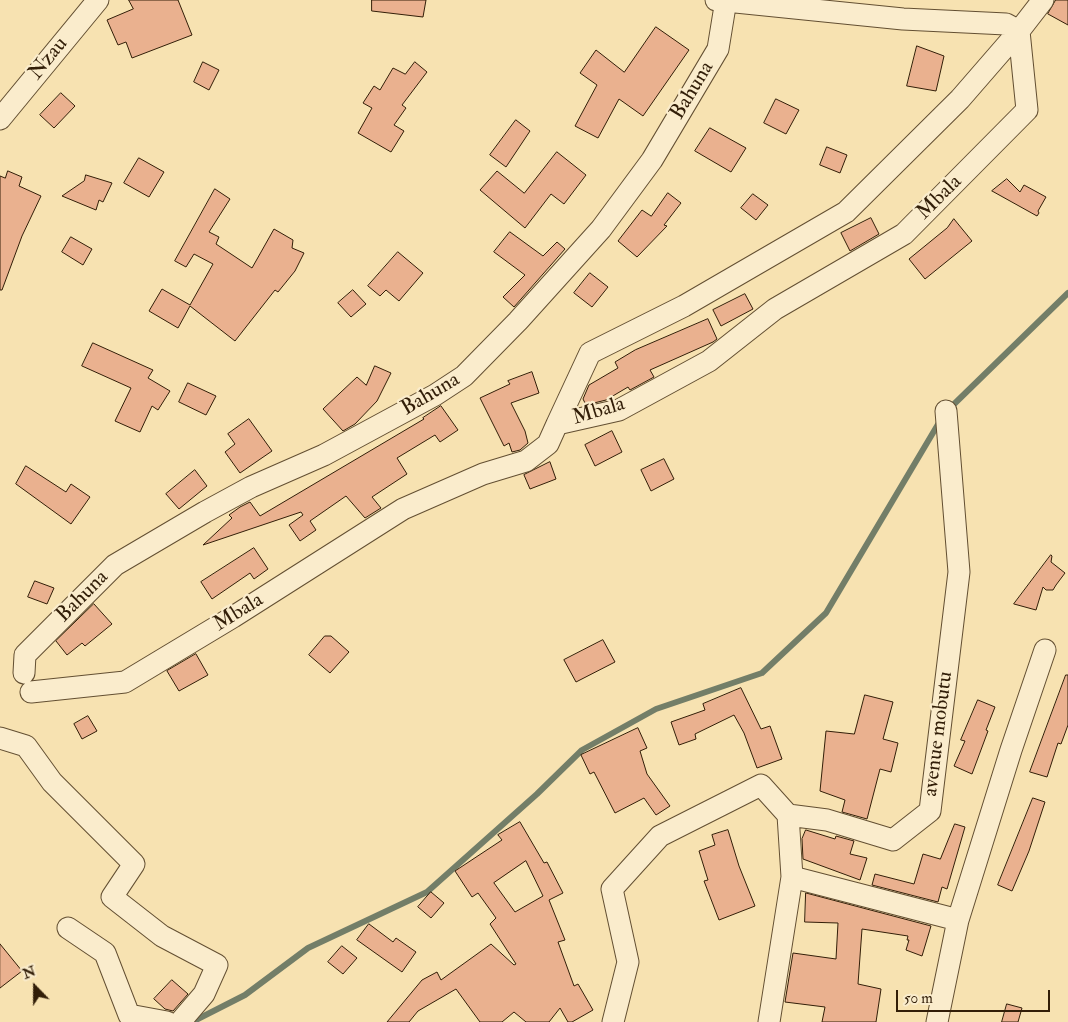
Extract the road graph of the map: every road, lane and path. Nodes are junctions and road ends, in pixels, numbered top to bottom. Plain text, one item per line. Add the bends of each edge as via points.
1 (98, 0) edge
2 (723, 0) edge
3 (1043, 0) edge
4 (1019, 31) junction
5 (0, 119) edge
6 (946, 411) dead end
7 (557, 424) junction
8 (1045, 650) dead end
9 (28, 682) joint
10 (0, 738) edge
11 (788, 815) junction
12 (792, 877) junction
13 (958, 920) junction
14 (68, 928) dead end
15 (167, 1022) edge
16 (180, 1022) edge
17 (613, 1022) edge
18 (770, 1022) edge
19 (937, 1022) edge

1 - 5 street, Nzau
2 - 4 street via 902,19 1006,24
2 - 9 street, Bahuna via 718,49 652,160 601,229 464,376 324,455 250,487 114,566 25,655
3 - 4 street
4 - 7 street via 960,99 846,212 684,306 590,354
4 - 7 street, Mbala via 1027,110 904,234 775,309 709,361 619,410
6 - 11 street, avenue mobutu via 960,572 930,811 892,840 827,820
7 - 9 street, Mbala via 548,444 526,460 483,474 403,509 125,682
8 - 13 street
10 - 16 street via 26,746 52,782 134,864 112,897 162,936 217,965 204,994
11 - 12 street
11 - 17 street via 761,785 660,836 612,889 628,962
12 - 13 street
12 - 18 street
13 - 19 street
14 - 15 street via 105,953 130,1016

